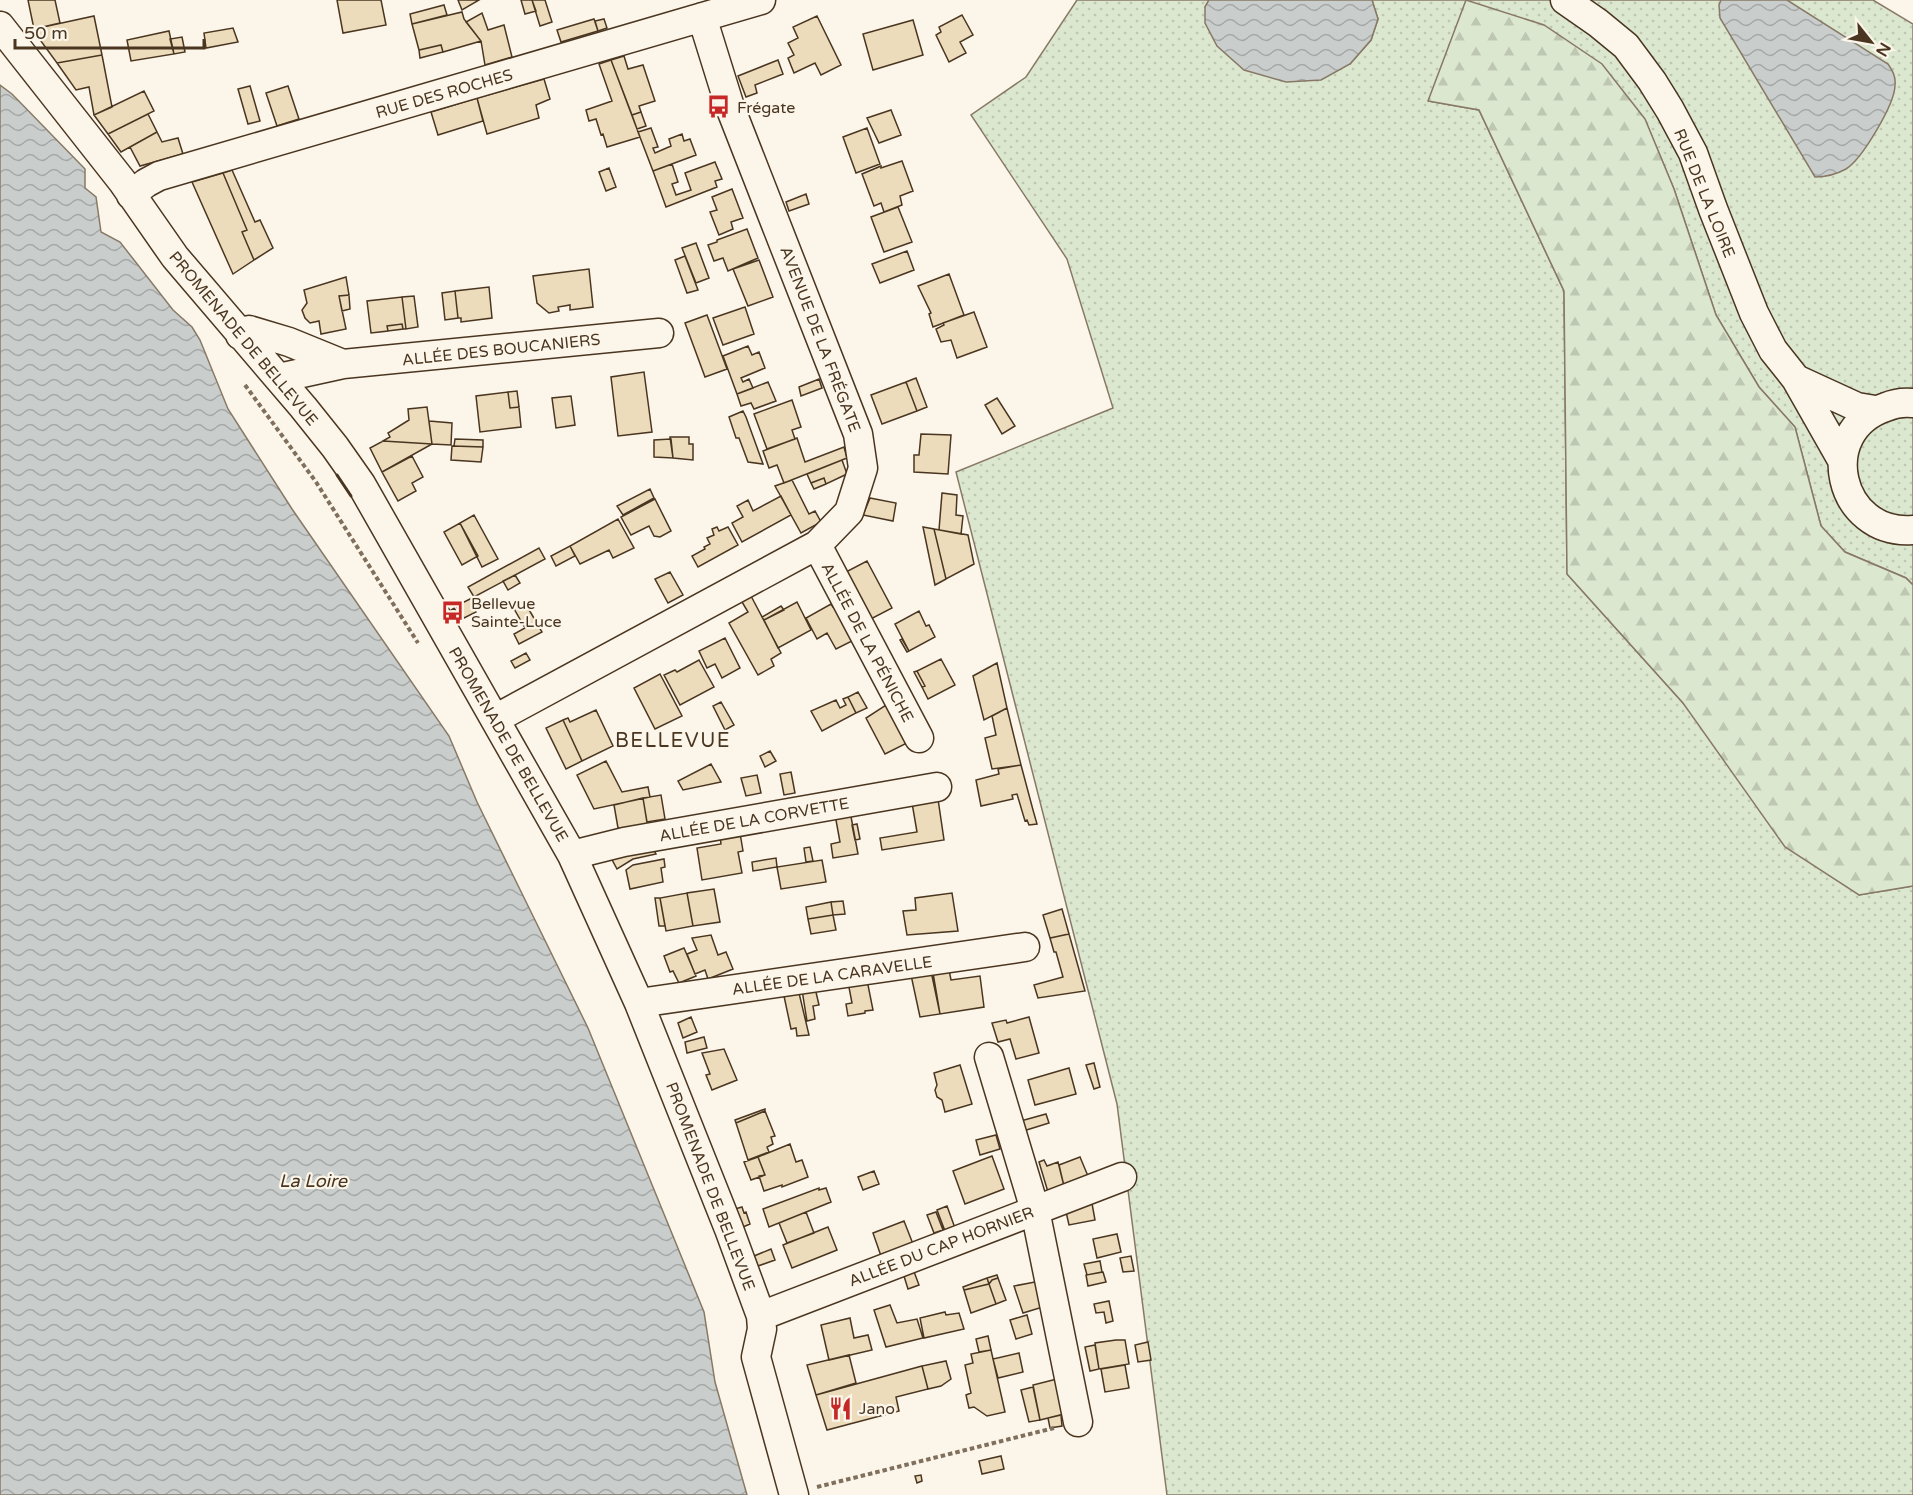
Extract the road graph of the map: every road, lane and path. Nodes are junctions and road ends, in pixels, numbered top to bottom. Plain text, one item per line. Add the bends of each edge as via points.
1 (761, 0) edge
2 (1565, 0) edge
3 (702, 17) junction
4 (0, 26) edge
5 (131, 195) junction
6 (659, 333) dead end
7 (240, 335) junction
8 (343, 364) junction
9 (1791, 372) junction
10 (279, 378) junction
11 (241, 379) dead end
12 (1899, 399) edge
13 (1842, 460) junction
14 (1908, 535) edge
15 (817, 545) junction
16 (424, 653) dead end
17 (495, 718) junction
18 (919, 738) dead end
19 (937, 787) dead end
20 (572, 855) junction
21 (1025, 947) dead end
22 (639, 1003) junction
23 (989, 1057) dead end
24 (1122, 1177) dead end
25 (1035, 1209) junction
26 (761, 1316) junction
27 (1078, 1422) joint
28 (794, 1494) edge

1 - 3 street, RUE DES ROCHES
2 - 9 street, RUE DE LA LOIRE via 1626,46 1653,81 1693,153 1754,313 1773,350
3 - 5 street, RUE DES ROCHES via 159,176
3 - 15 street, AVENUE DE LA FRÉGATE via 730,107 858,434 863,468 849,512
4 - 5 street, PROMENADE DE BELLEVUE
5 - 7 street, PROMENADE DE BELLEVUE via 175,258
6 - 8 street, ALLÉE DES BOUCANIERS
7 - 8 street, ALLÉE DES BOUCANIERS via 249,330
7 - 10 street, PROMENADE DE BELLEVUE
8 - 10 street, ALLÉE DES BOUCANIERS
9 - 12 street via 1857,407
9 - 13 street, RUE DE LA LOIRE
10 - 17 street, PROMENADE DE BELLEVUE via 361,484
11 - 16 path via 316,482
12 - 13 street via 1862,420 1852,431
13 - 14 street via 1844,482 1859,510 1876,523
15 - 17 street, AVENUE DE LA FRÉGATE
15 - 18 street, ALLÉE DE LA PÉNICHE
17 - 20 street, PROMENADE DE BELLEVUE
19 - 20 street, ALLÉE DE LA CORVETTE via 624,842
20 - 22 street, PROMENADE DE BELLEVUE
21 - 22 street, ALLÉE DE LA CARAVELLE
22 - 26 street, PROMENADE DE BELLEVUE
23 - 25 street
24 - 25 street, ALLÉE DU CAP HORNIER
25 - 26 street, ALLÉE DU CAP HORNIER
25 - 27 street
26 - 28 street, PROMENADE DE BELLEVUE via 756,1357
27 - 28 path

